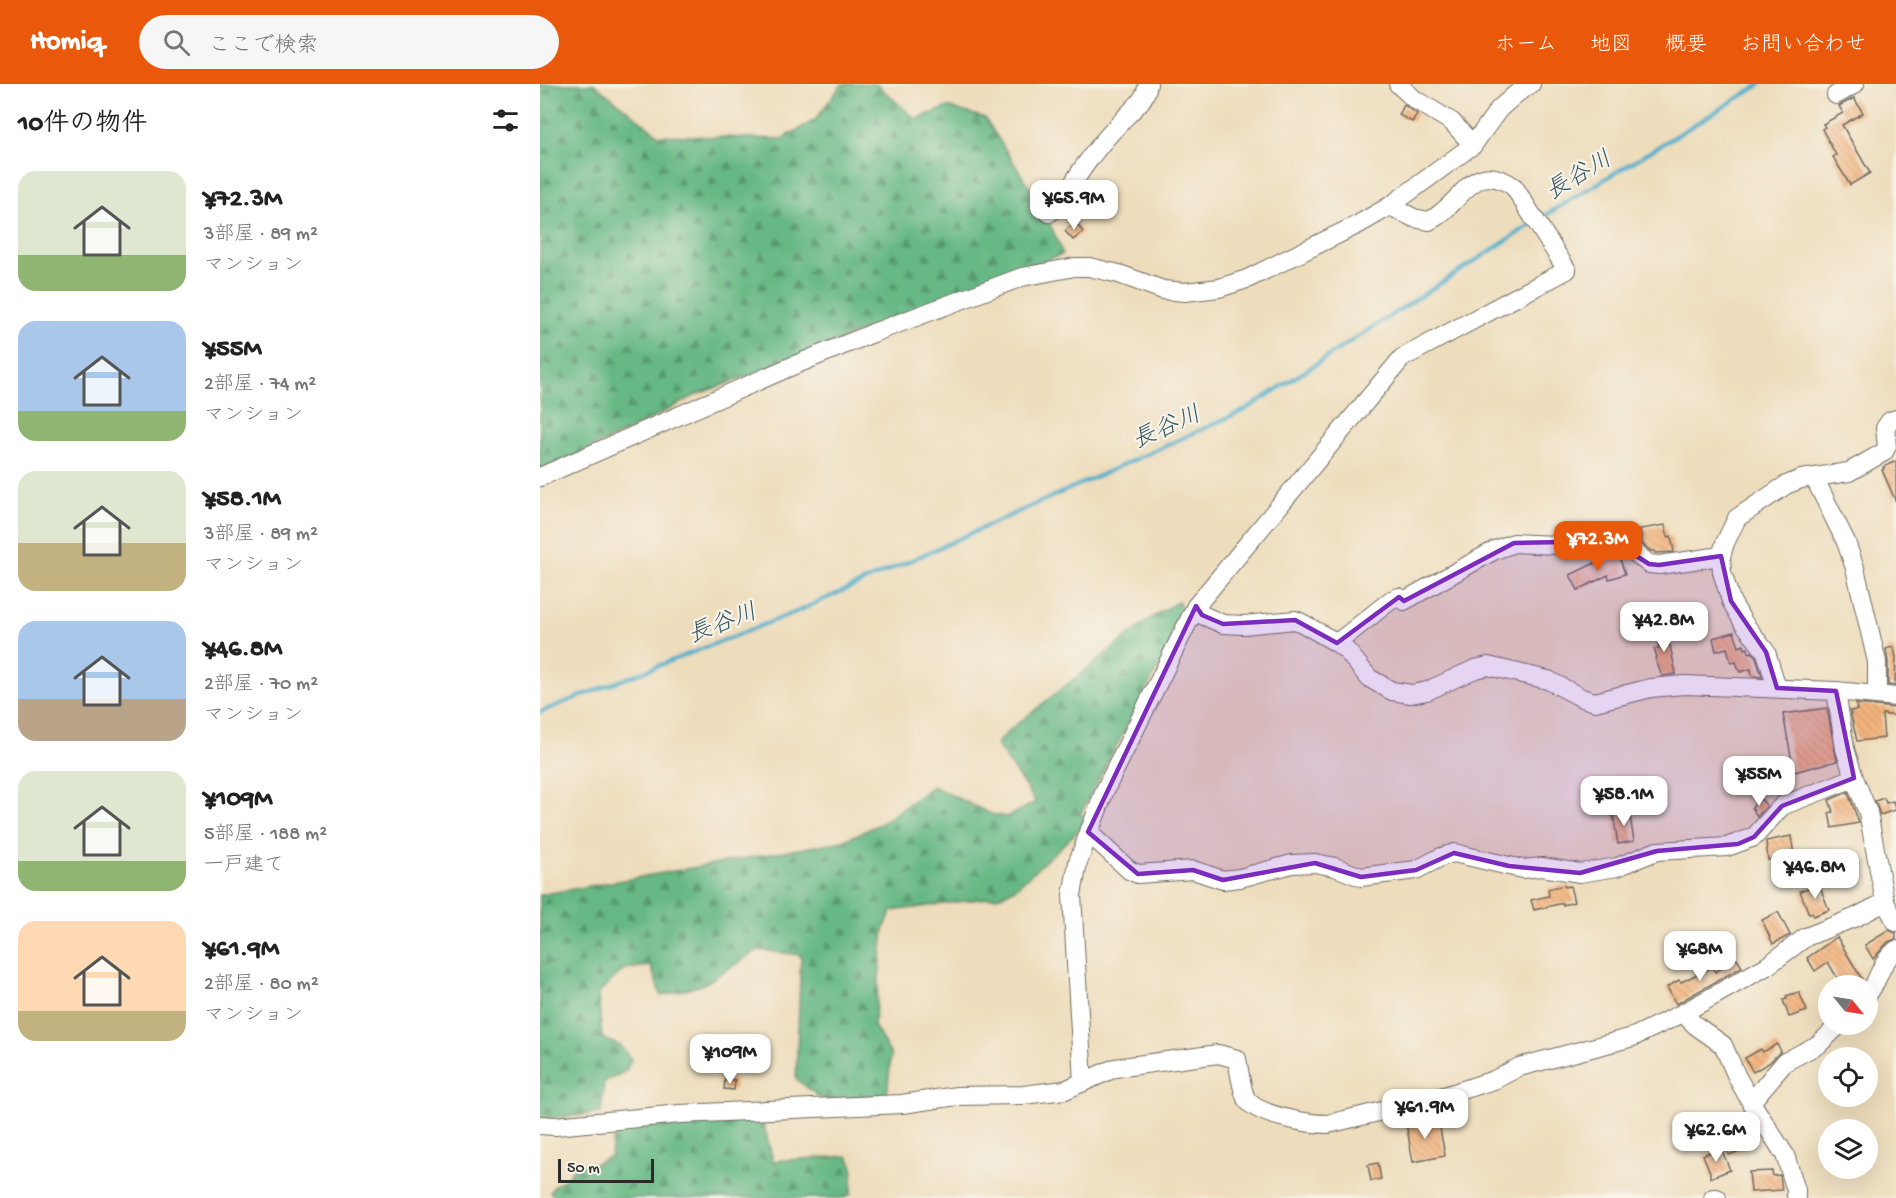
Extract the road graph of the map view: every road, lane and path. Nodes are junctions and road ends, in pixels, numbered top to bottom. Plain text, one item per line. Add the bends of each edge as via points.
1 (1148, 84) edge
2 (1398, 84) edge
3 (1531, 84) edge
4 (1855, 84) edge
5 (1836, 96) dead end
6 (1473, 145) junction
7 (1390, 206) junction
8 (1049, 213) dead end
9 (1896, 418) edge
10 (540, 477) edge
11 (1814, 477) junction
12 (1721, 556) junction
13 (1196, 606) junction
14 (1337, 643) junction
15 (1777, 688) junction
16 (1836, 691) junction
17 (1877, 694) junction
18 (1896, 697) edge
19 (1854, 778) junction
20 (1088, 832) junction
21 (1888, 892) edge
22 (1896, 922) edge
23 (1896, 950) edge
24 (1878, 975) edge
25 (1683, 1013) junction
26 (1828, 1035) edge
27 (1083, 1082) junction
28 (1751, 1102) junction
29 (540, 1125) edge
30 (1796, 1198) edge

1 - 8 street via 1139,106 1109,135 1058,207
2 - 6 street via 1414,99 1452,122
3 - 6 street via 1499,109
4 - 5 street
6 - 7 street
7 - 10 street via 1286,260 1219,288 1163,290 1119,273 1089,267 1022,277 785,369
7 - 13 street via 1429,221 1450,207 1472,182 1489,175 1500,177 1514,187 1567,270 1402,358
9 - 11 street via 1885,428 1884,452 1849,472
11 - 12 street via 1786,485 1737,518
11 - 17 street via 1855,568 1877,662
12 - 14 street via 1659,565 1649,564 1624,544 1612,541 1514,543 1404,601 1399,597 1391,600
12 - 15 street via 1731,601 1766,652
13 - 14 street via 1202,615 1223,624 1295,620
13 - 20 street
14 - 15 street via 1369,678 1392,691 1411,693 1427,692 1488,666 1548,680 1595,702 1651,688 1684,685
15 - 16 street
16 - 17 street
16 - 19 street
17 - 18 street
19 - 20 street via 1782,806 1754,837 1738,844 1657,851 1617,867 1580,873 1509,866 1454,854 1416,870 1361,877 1315,863 1292,864 1223,880 1193,870 1138,874
19 - 21 street via 1868,812
20 - 27 street via 1072,895
21 - 22 street
21 - 25 street via 1856,917 1806,936 1767,966
23 - 24 street
25 - 27 street via 1633,1037 1519,1067 1494,1080 1442,1097 1328,1124 1267,1113 1254,1106 1246,1099 1237,1059 1218,1054 1115,1068
25 - 28 street via 1723,1045
26 - 28 street via 1785,1062
27 - 29 street via 1065,1090 1023,1095 957,1096 902,1104
28 - 30 street via 1785,1155

